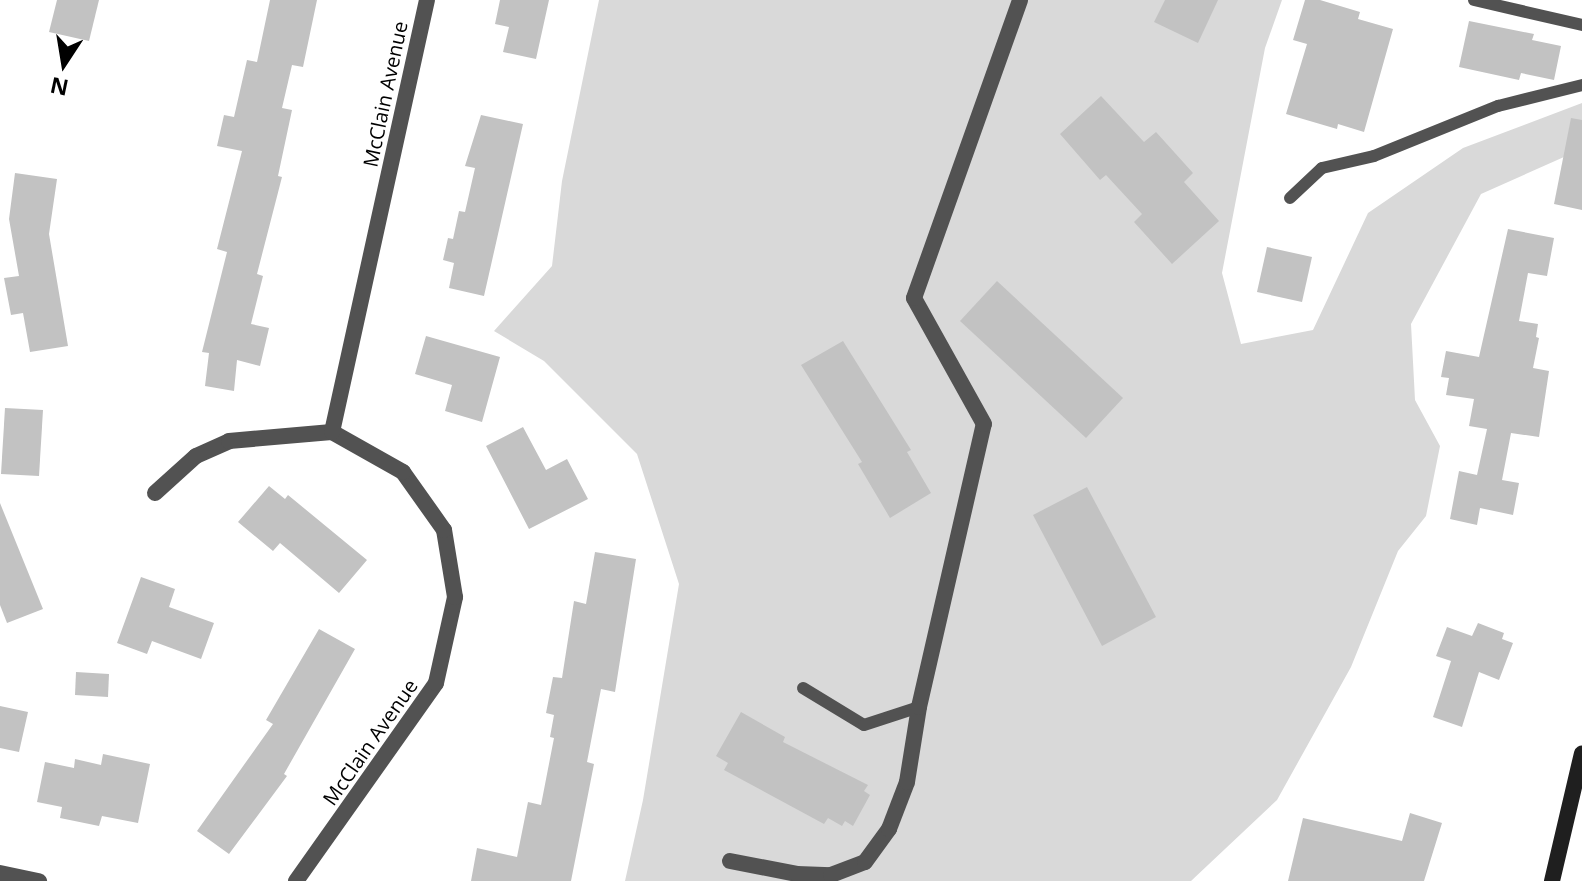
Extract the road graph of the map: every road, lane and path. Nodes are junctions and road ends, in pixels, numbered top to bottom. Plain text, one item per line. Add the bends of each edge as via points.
1 (427, 0) edge
2 (1020, 0) edge
3 (1474, 0) edge
4 (1582, 25) edge
5 (1582, 85) edge
6 (1290, 198) dead end
7 (332, 432) junction
8 (155, 493) dead end
9 (803, 688) dead end
10 (919, 707) junction
11 (1582, 753) edge
12 (730, 861) dead end
13 (0, 873) edge
14 (39, 881) edge
15 (296, 881) edge
16 (1552, 881) edge

1 - 7 street, McClain Avenue
2 - 10 street via 914,298 984,424
3 - 4 lane
5 - 6 lane via 1498,106 1374,156 1322,168
7 - 8 street via 229,441 196,456
7 - 15 street, McClain Avenue via 403,472 444,530 455,597 436,683
9 - 10 lane via 864,725
10 - 12 street via 907,782 889,829 865,862 831,875
11 - 16 main road
13 - 14 street

